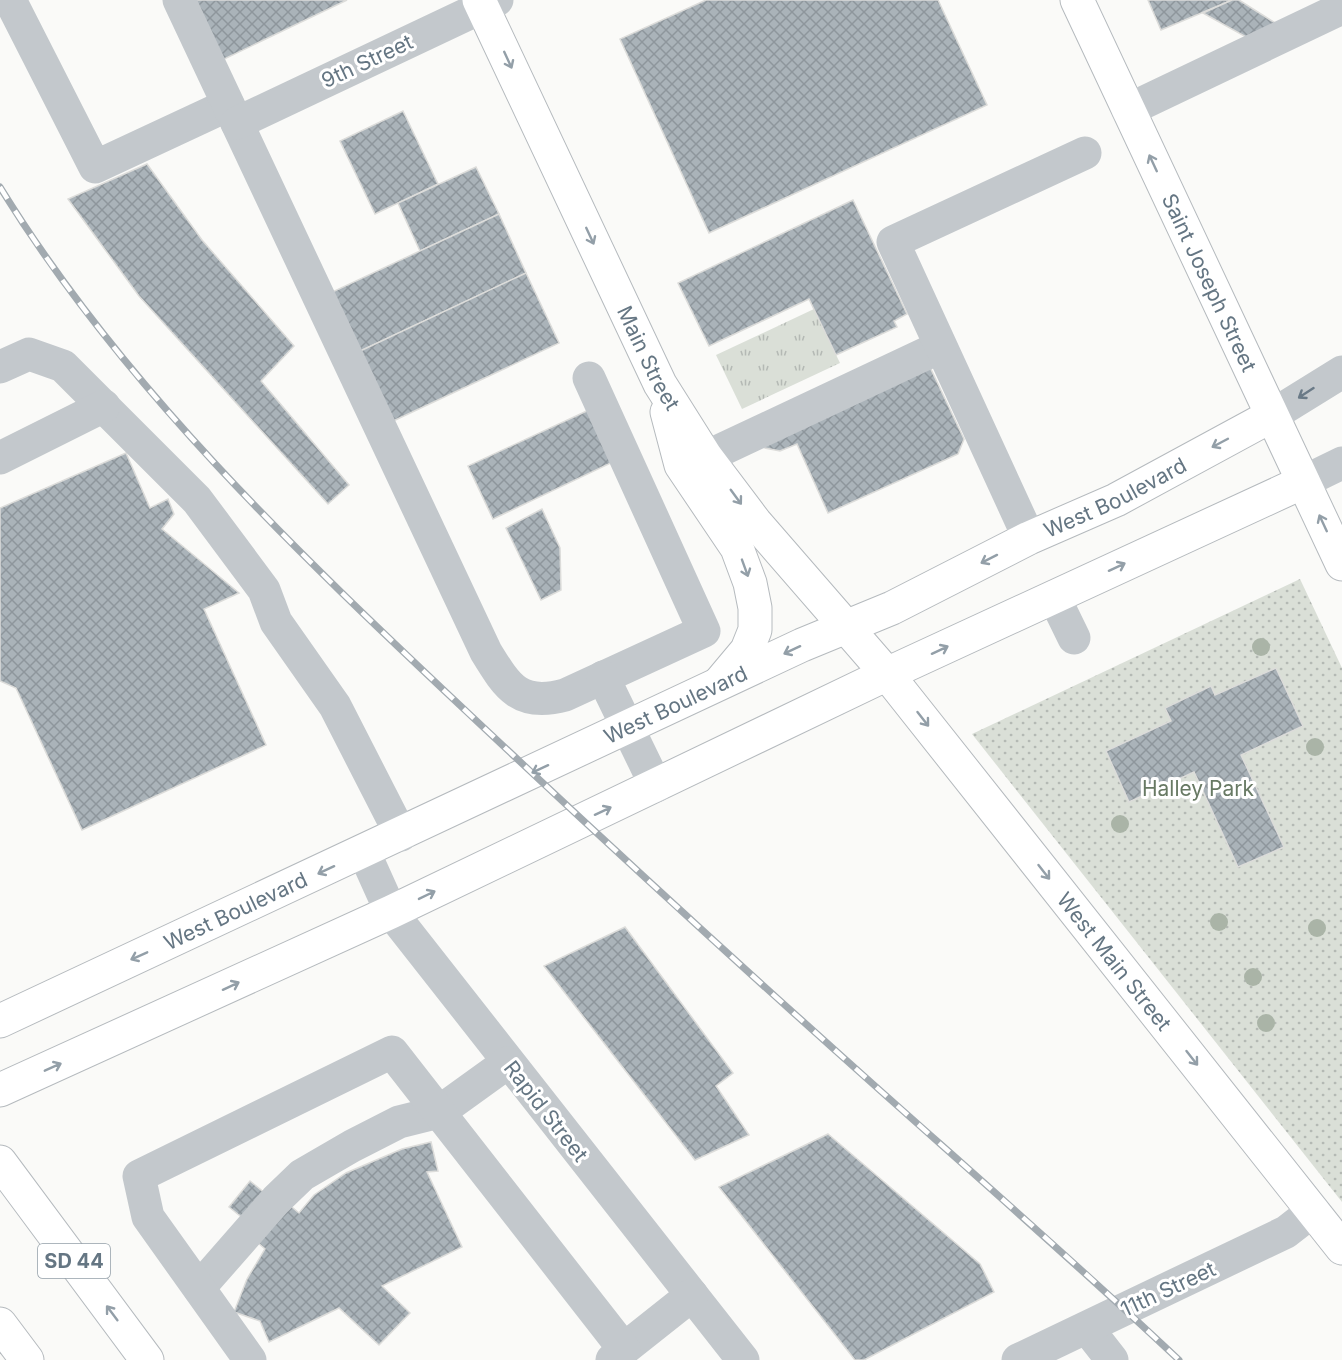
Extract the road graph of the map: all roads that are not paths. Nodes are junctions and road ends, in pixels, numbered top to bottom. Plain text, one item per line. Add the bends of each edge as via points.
1 (10, 0) edge
2 (179, 0) edge
3 (1077, 0) edge
4 (486, 2) edge
5 (1342, 8) edge
6 (1128, 110) junction
7 (232, 114) junction
8 (1085, 153) dead end
9 (940, 347) junction
10 (0, 367) edge
11 (1342, 372) edge
12 (589, 378) dead end
13 (660, 384) junction
14 (104, 406) junction
15 (1271, 416) junction
16 (706, 457) junction
17 (0, 458) edge
18 (1342, 463) edge
19 (1303, 482) junction
20 (1029, 538) junction
21 (1342, 564) edge
22 (1054, 597) junction
23 (847, 628) junction
24 (1074, 638) dead end
25 (887, 674) junction
26 (603, 677) junction
27 (717, 685) junction
28 (627, 728) junction
29 (656, 786) junction
30 (401, 835) junction
31 (364, 852) junction
32 (390, 912) junction
33 (0, 1021) edge
34 (507, 1063) junction
35 (0, 1090) edge
36 (439, 1112) junction
37 (0, 1162) edge
38 (1313, 1211) junction
39 (1342, 1248) edge
40 (199, 1288) junction
41 (692, 1296) junction
42 (0, 1323) edge
43 (1087, 1328) junction
44 (618, 1354) edge
45 (27, 1360) edge
46 (147, 1360) edge
47 (250, 1360) edge
48 (743, 1360) edge
49 (1018, 1360) edge
50 (1112, 1360) edge

1 - 7 street, 9th Street via 95,166
2 - 7 street
3 - 6 main road, Saint Joseph Street
4 - 7 street, 9th Street
4 -> 13 main road, Main Street
5 - 6 street
15 -> 6 main road, Saint Joseph Street
7 - 26 street via 500,675 513,690 530,699 546,700
8 - 9 street via 893,242
9 - 16 street
9 - 20 street
10 - 14 street via 29,354 63,366
11 -> 15 street, West Boulevard
12 - 26 street via 704,631
13 - 16 main road, Main Street
13 -> 27 main road via 681,465 737,548 755,608 754,630 747,650
14 - 17 street
14 - 30 street via 197,500 264,590 276,622 334,706
15 - 19 main road, Saint Joseph Street
15 -> 20 main road, West Boulevard via 1116,500
16 -> 23 main road, Main Street via 755,522
18 - 19 street
21 -> 19 main road, Saint Joseph Street
22 -> 19 main road
20 -> 23 main road, West Boulevard
22 - 24 street
25 -> 22 main road
23 - 25 main road, Main Street
23 -> 27 main road, West Boulevard
25 - 29 main road
25 -> 38 main road, West Main Street
26 - 28 street
27 - 28 main road, West Boulevard
28 - 29 street
28 -> 30 main road, West Boulevard
32 -> 29 main road
30 - 31 main road, West Boulevard
31 - 32 street, Rapid Street
31 -> 33 main road, West Boulevard
32 - 34 street, Rapid Street
35 -> 32 main road
34 - 36 street
34 - 41 street, Rapid Street
36 - 40 street via 399,1122 302,1175
36 - 40 street via 392,1052 139,1176 148,1217
36 - 44 street
46 -> 37 main road, SD 44
38 - 39 main road, West Main Street
38 - 43 street, 11th Street via 1286,1232
40 - 47 street
41 - 44 street
41 - 48 street, Rapid Street
42 - 45 main road
43 - 49 street, 11th Street
43 - 50 street

